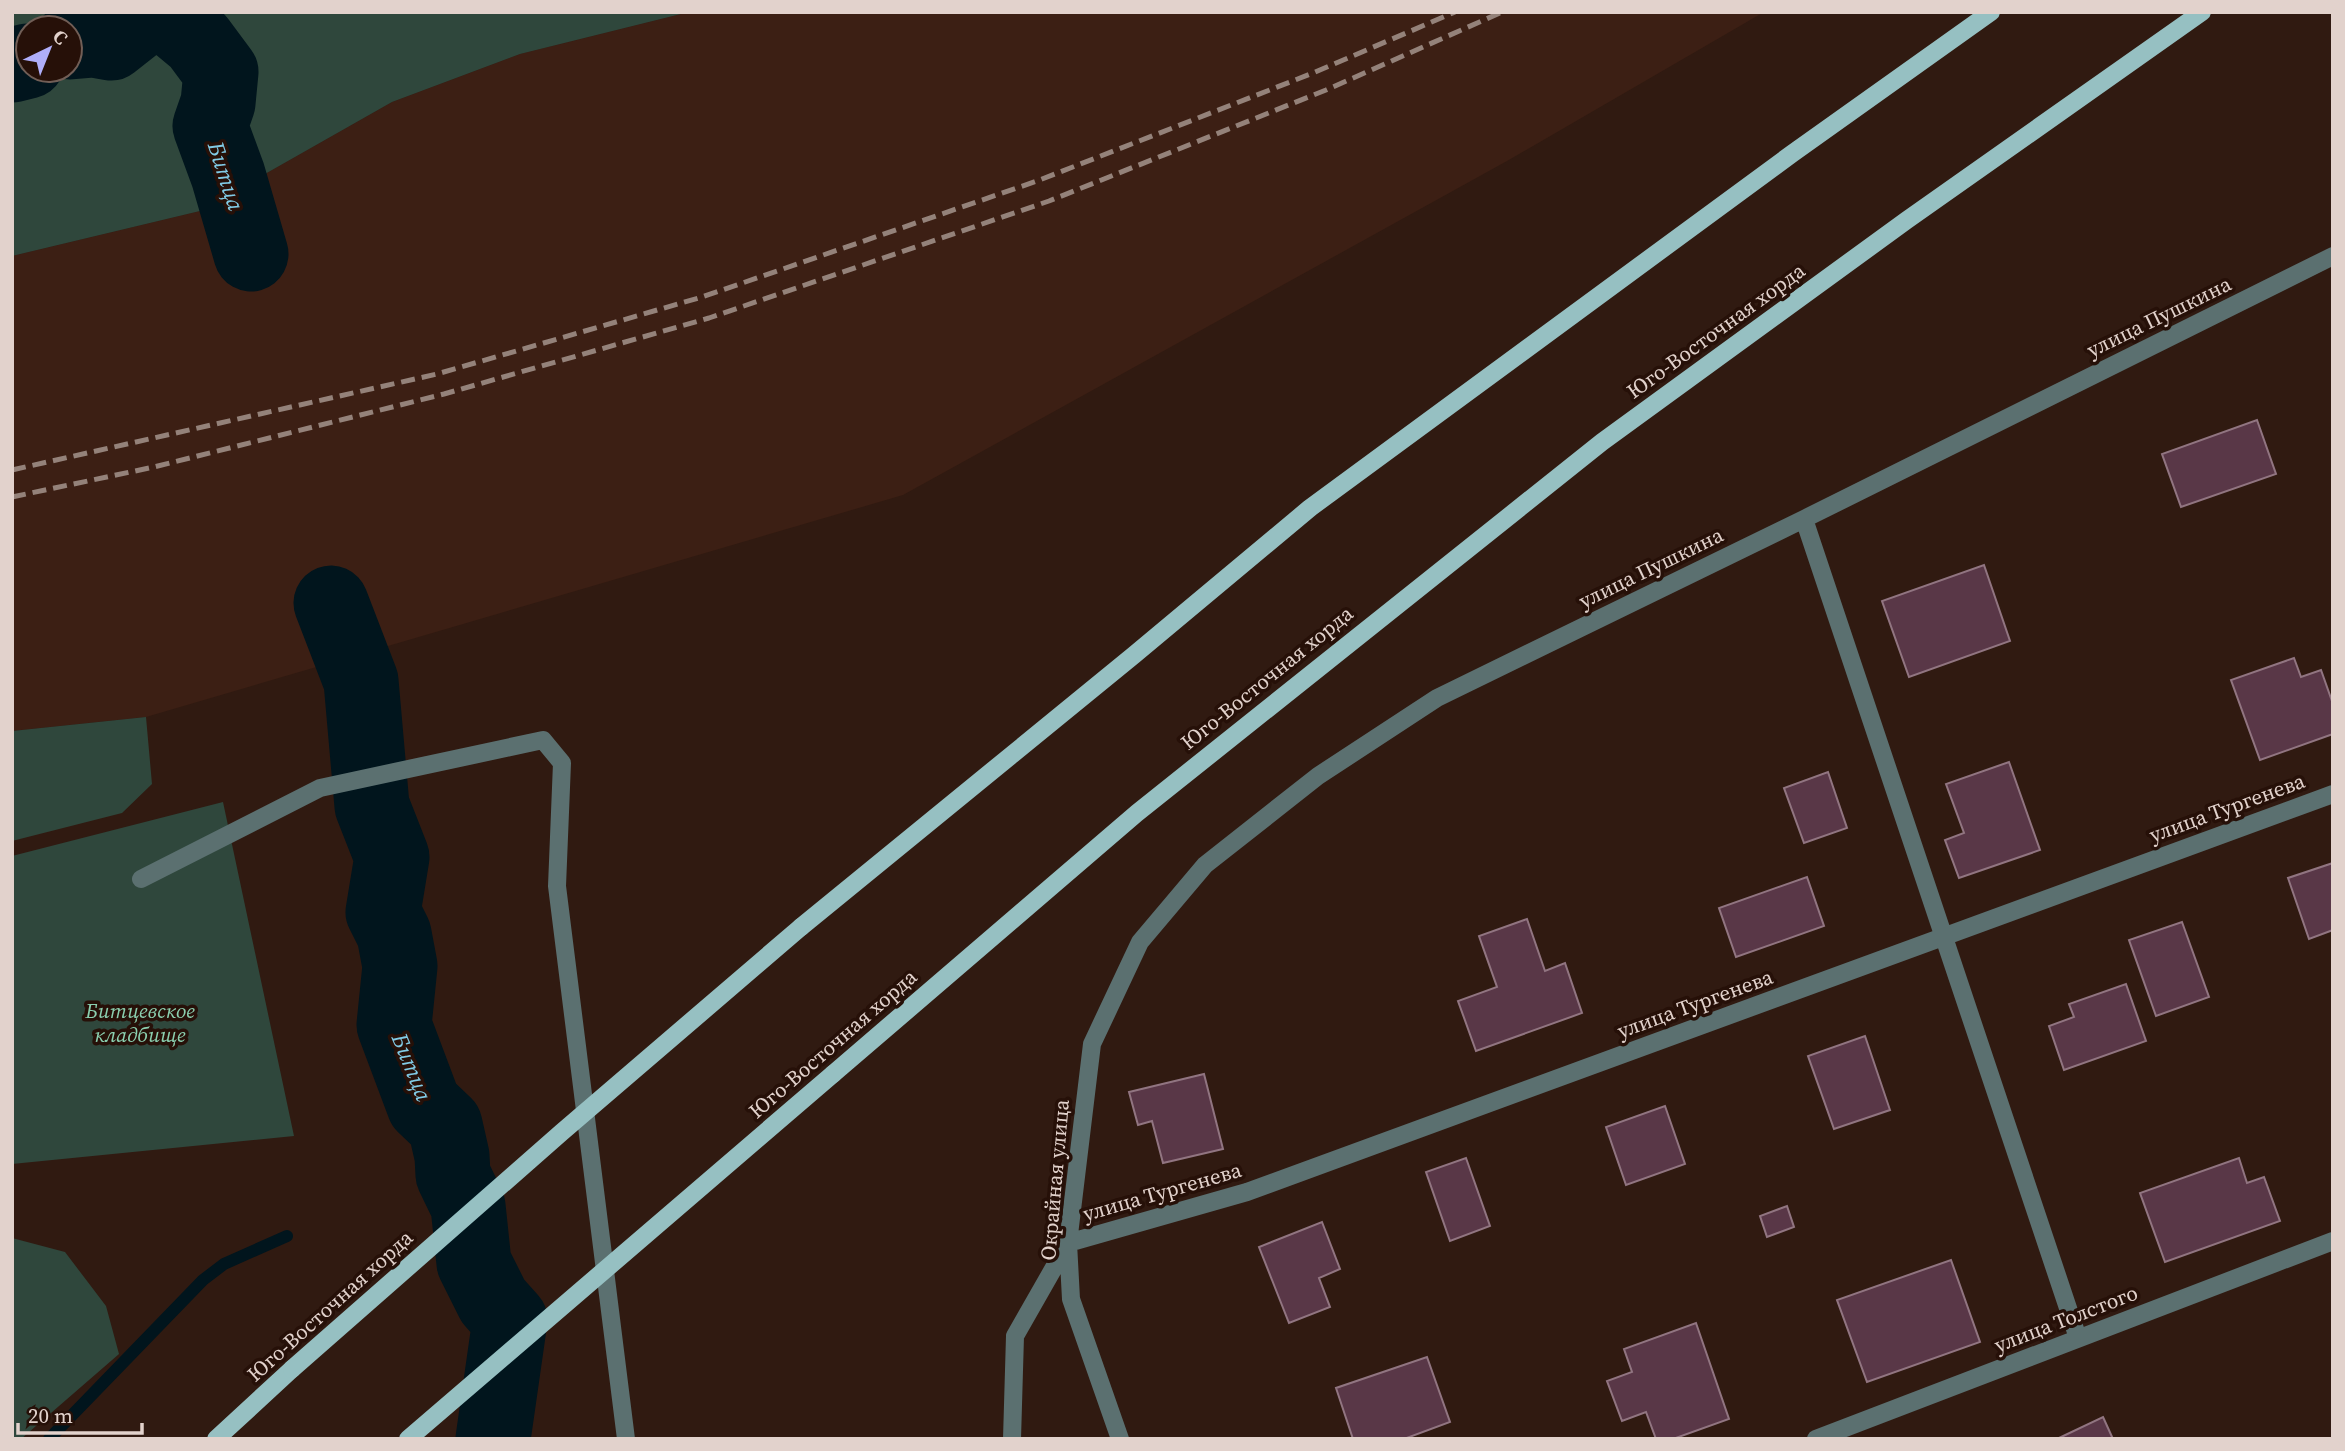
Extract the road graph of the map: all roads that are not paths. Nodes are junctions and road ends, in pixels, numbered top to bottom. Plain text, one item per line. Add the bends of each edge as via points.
1 (1990, 12) edge
2 (2202, 12) edge
3 (2333, 256) edge
4 (1804, 519) junction
5 (2333, 794) edge
6 (141, 879) dead end
7 (1944, 937) junction
8 (1092, 1044) joint
9 (2333, 1241) edge
10 (1068, 1243) junction
11 (2078, 1338) junction
12 (216, 1439) edge
13 (408, 1439) edge
14 (626, 1439) edge
15 (1012, 1439) edge
16 (1120, 1439) edge
17 (1816, 1439) edge

1 - 12 main road, Юго-Восточная хорда, bridge via 1310,508 801,927 551,1141
2 - 13 main road, Юго-Восточная хорда, bridge via 1592,450 1137,813
3 - 4 street, улица Пушкина
4 - 7 street
4 - 8 street, улица Пушкина via 1437,698 1318,776 1205,864 1140,942
5 - 7 street, улица Тургенева
6 - 14 street via 320,789 543,740 562,762 557,886
7 - 10 street, улица Тургенева via 1247,1192
7 - 11 street
8 - 10 street, Окрайная улица
9 - 11 street, улица Толстого
10 - 15 street via 1015,1336
10 - 16 street, Окрайная улица via 1071,1299
11 - 17 street, улица Толстого

